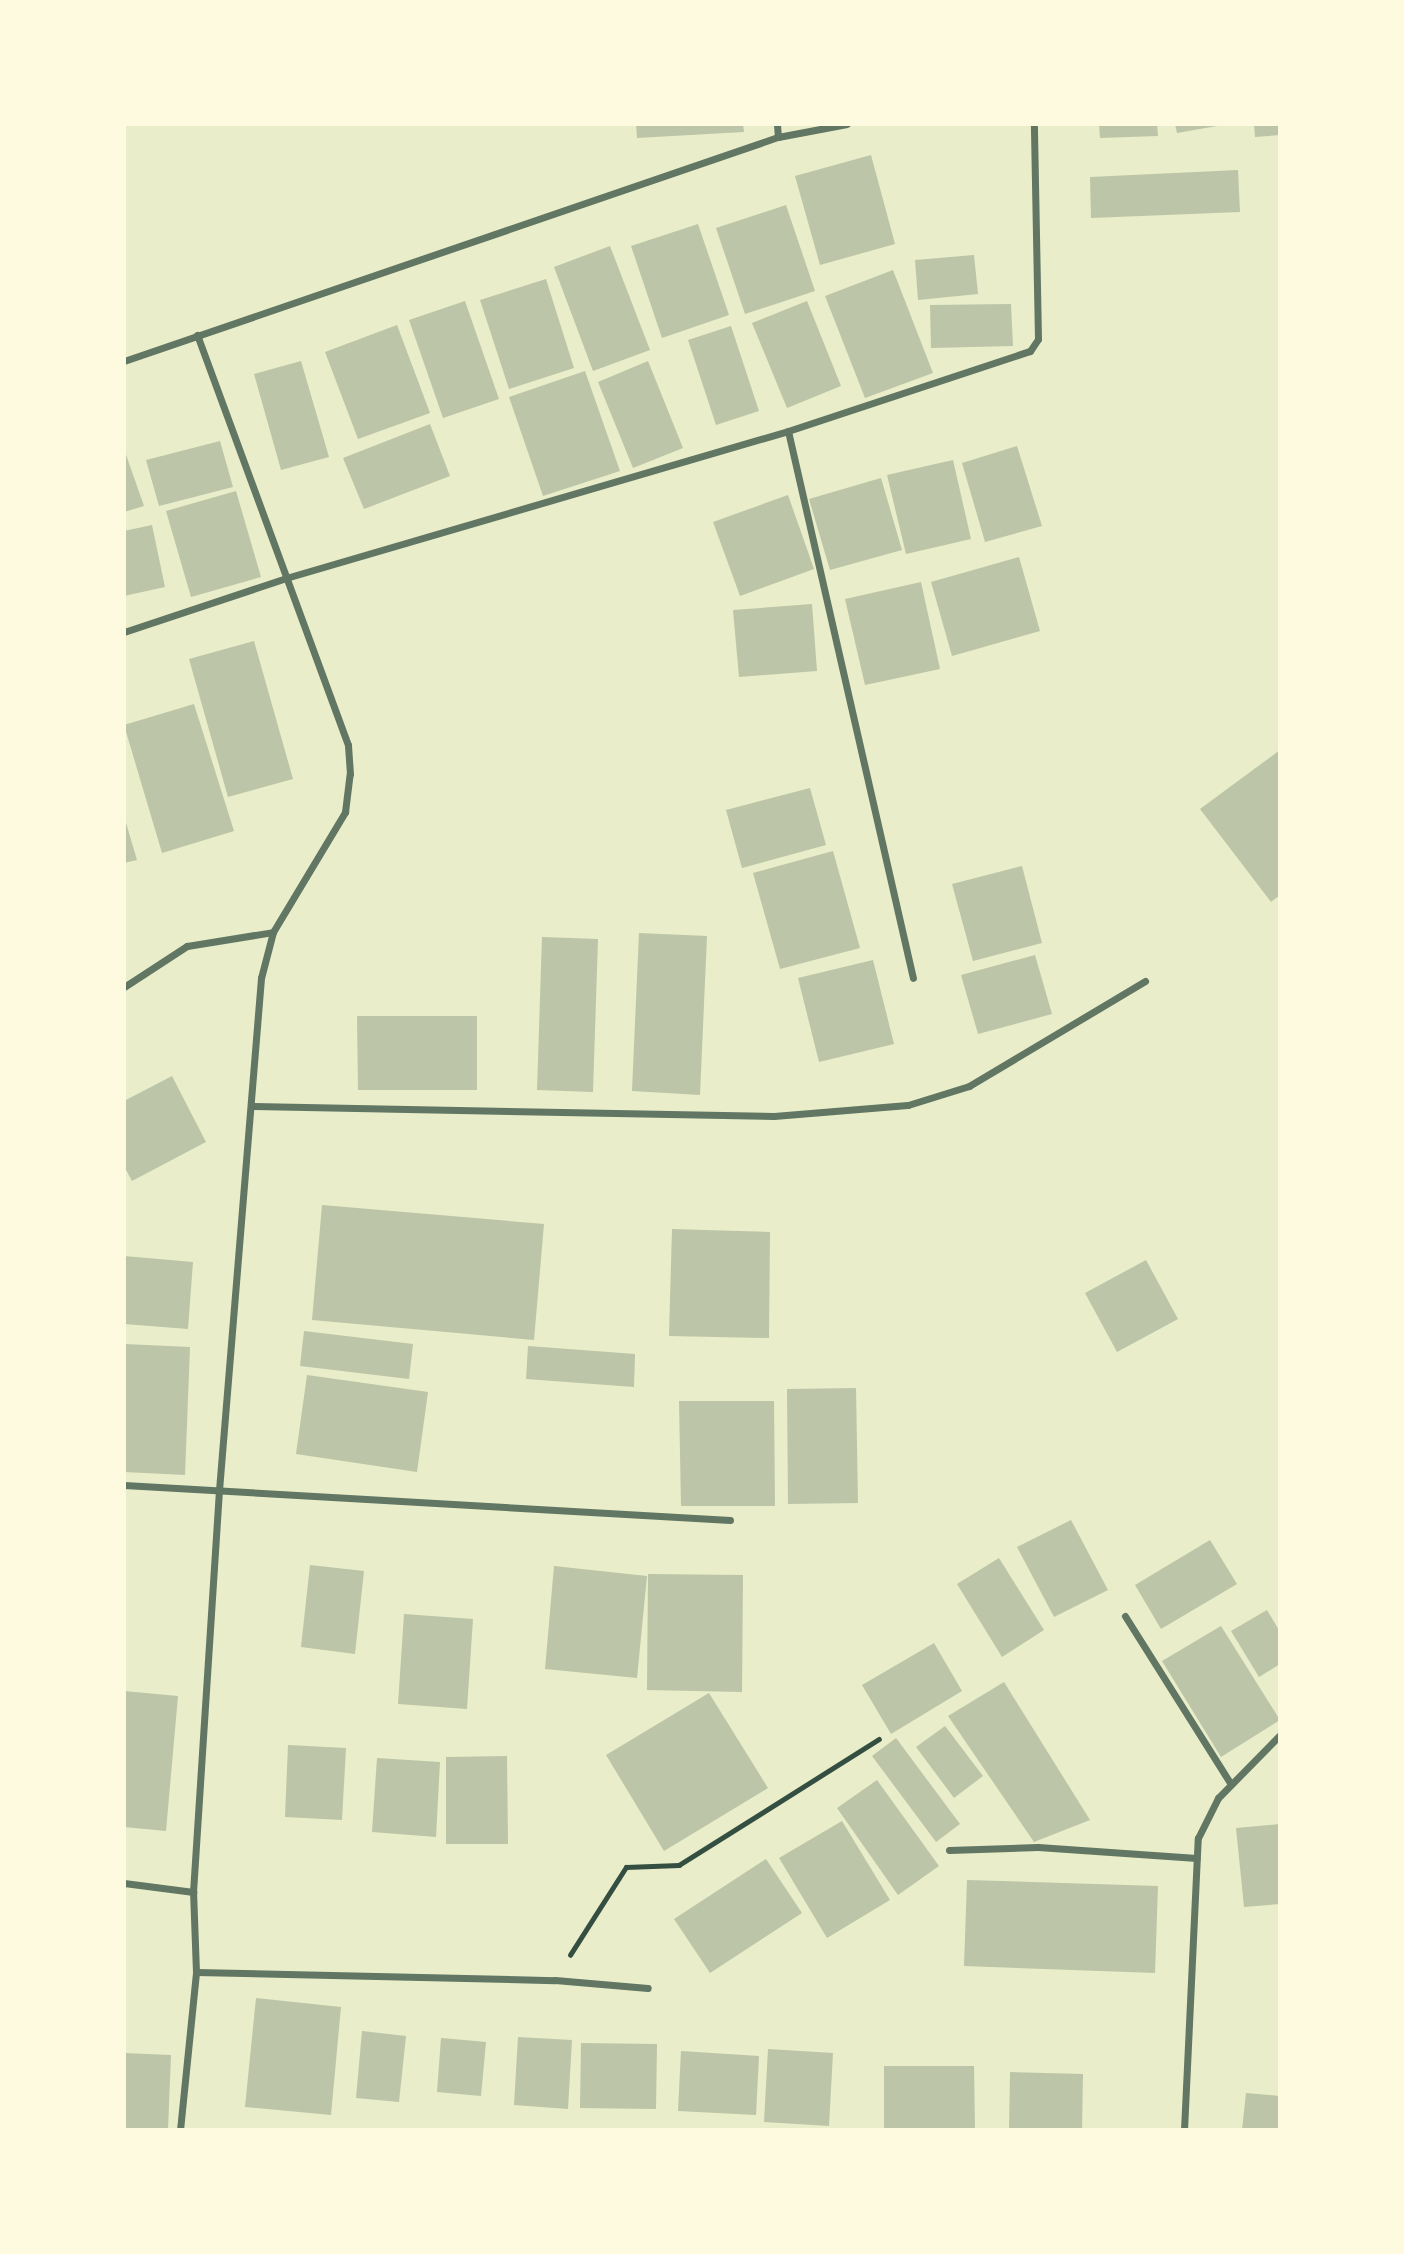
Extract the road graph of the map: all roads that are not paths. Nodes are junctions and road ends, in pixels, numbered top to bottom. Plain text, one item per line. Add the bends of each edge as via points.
1 (777, 124) edge
2 (847, 124) edge
3 (1034, 124) edge
4 (778, 137) junction
5 (197, 335) junction
6 (124, 361) edge
7 (788, 431) junction
8 (286, 578) junction
9 (124, 632) edge
10 (273, 932) junction
11 (913, 978) dead end
12 (1145, 981) dead end
13 (124, 987) edge
14 (251, 1106) junction
15 (124, 1485) edge
16 (219, 1490) junction
17 (730, 1520) dead end
18 (1125, 1616) dead end
19 (1280, 1735) edge
20 (1230, 1783) junction
21 (949, 1850) dead end
22 (1197, 1858) junction
23 (124, 1883) edge
24 (193, 1892) junction
25 (196, 1972) junction
26 (648, 1988) dead end
27 (180, 2130) edge
28 (1184, 2130) edge

1 - 4 street
2 - 4 street
3 - 7 street via 1038,339 1033,349
4 - 5 street
5 - 6 street
5 - 8 street
7 - 8 street
7 - 11 street
8 - 9 street
8 - 10 street via 348,745 350,791 345,812
10 - 13 street via 187,946
10 - 14 street via 261,978
12 - 14 street via 969,1086 908,1105 774,1116
14 - 16 street
15 - 16 street
16 - 17 street
16 - 24 street
18 - 20 street
19 - 20 street
20 - 22 street via 1204,1822
21 - 22 street via 1051,1848
22 - 28 street
23 - 24 street
24 - 25 street
25 - 26 street via 555,1980
25 - 27 street

